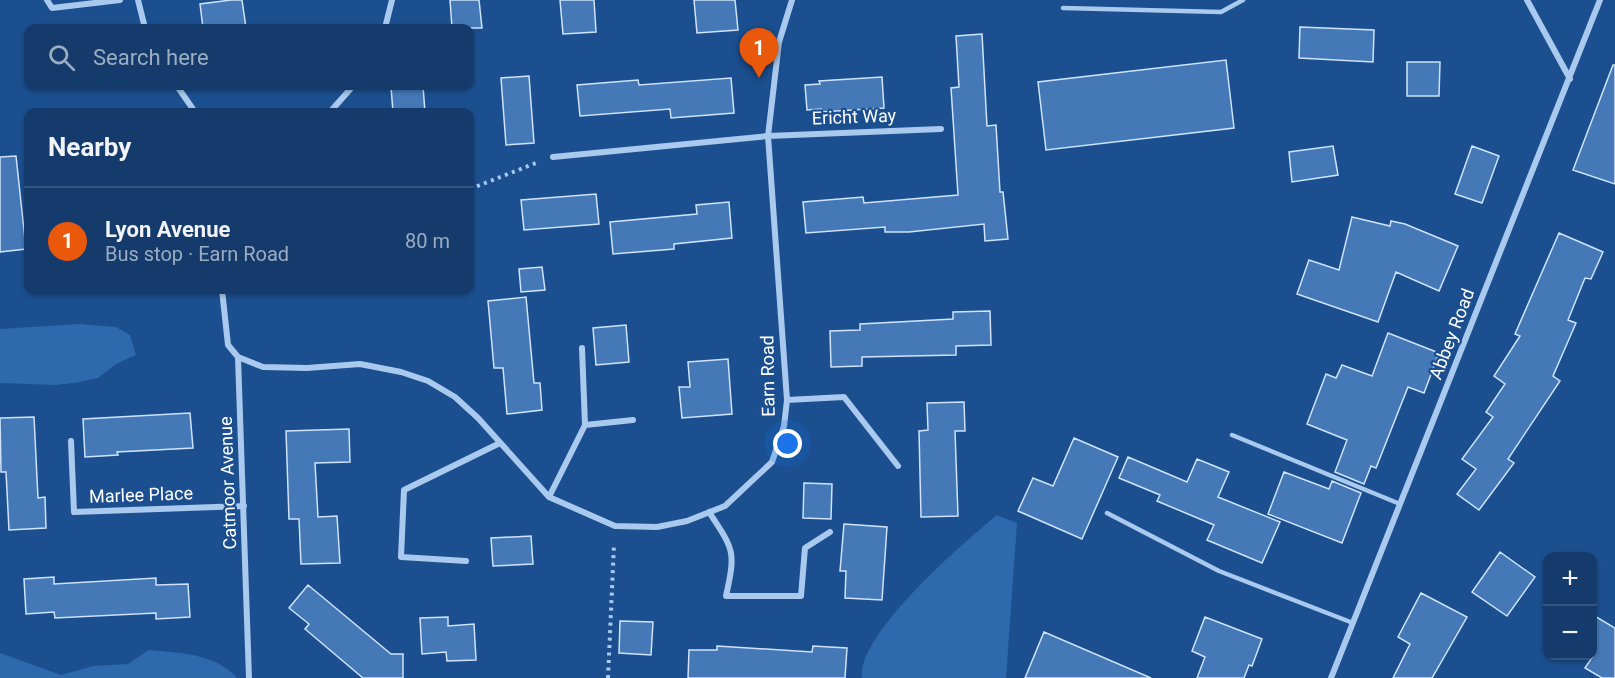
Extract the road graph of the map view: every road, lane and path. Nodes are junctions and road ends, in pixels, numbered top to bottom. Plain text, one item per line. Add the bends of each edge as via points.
1 (47, 0) edge
2 (120, 0) edge
3 (138, 0) edge
4 (392, 0) edge
5 (792, 0) edge
6 (1243, 0) edge
7 (1527, 0) edge
8 (1599, 0) edge
9 (1064, 8) dead end
10 (145, 24) edge
11 (386, 24) edge
12 (1570, 79) junction
13 (180, 90) edge
14 (349, 90) edge
15 (192, 108) edge
16 (334, 108) edge
17 (941, 129) dead end
18 (768, 136) junction
19 (553, 157) joint
20 (474, 187) edge
21 (222, 294) edge
22 (582, 348) dead end
23 (238, 357) junction
24 (787, 400) junction
25 (633, 420) dead end
26 (585, 425) junction
27 (1232, 435) dead end
28 (71, 441) dead end
29 (500, 443) junction
30 (898, 466) dead end
31 (549, 497) junction
32 (1400, 504) junction
33 (244, 506) junction
34 (709, 512) junction
35 (1107, 513) dead end
36 (615, 526) junction
37 (830, 532) dead end
38 (466, 561) dead end
39 (1353, 623) junction
40 (249, 678) edge
41 (608, 678) edge
42 (1331, 678) edge

1 - 2 street via 52,8
3 - 10 street
4 - 11 street
5 - 18 street, Earn Road via 778,42
6 - 9 lane via 1221,12
7 - 12 street
8 - 12 street, Abbey Road
12 - 32 street, Abbey Road
13 - 15 street
14 - 16 street
17 - 18 street, Ericht Way
18 - 19 street, Ericht Way
18 - 24 street, Earn Road
19 - 20 path
21 - 23 street, Catmoor Avenue via 228,345
22 - 26 street
23 - 29 street, Earn Road via 263,367 360,364 401,372 428,381 455,397
23 - 33 street, Catmoor Avenue
24 - 30 street via 844,397
24 - 34 street, Earn Road via 784,426 772,462 725,506
25 - 26 street
26 - 31 street
27 - 32 lane
28 - 33 street, Marlee Place via 74,512
29 - 31 street, Earn Road
29 - 38 street via 404,490 401,557
31 - 36 street, Earn Road
32 - 39 street, Abbey Road
33 - 40 street, Catmoor Avenue
34 - 36 street, Earn Road via 657,527
34 - 37 street via 730,545 733,563 726,596 801,596 805,548
35 - 39 lane via 1219,571
36 - 41 path
39 - 42 street, Abbey Road

